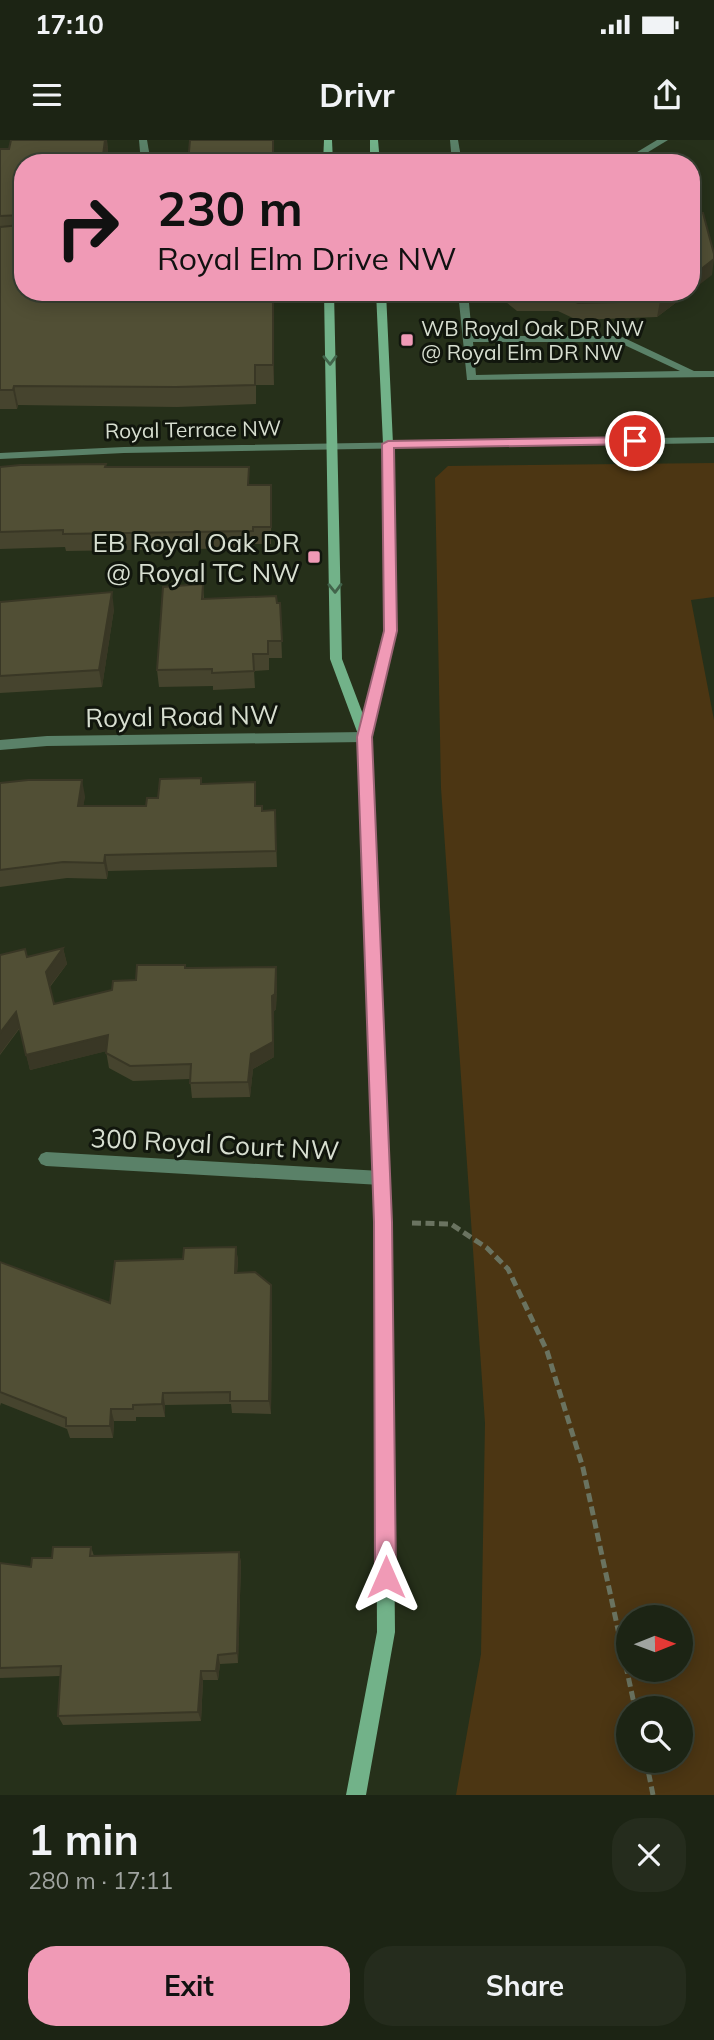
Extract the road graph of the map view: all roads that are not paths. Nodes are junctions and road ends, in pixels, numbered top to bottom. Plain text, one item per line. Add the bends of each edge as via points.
1 (664, 140) edge
2 (639, 154) edge
3 (329, 301) edge
4 (381, 301) edge
5 (464, 301) edge
6 (467, 339) junction
7 (694, 374) junction
8 (714, 374) edge
9 (714, 440) edge
10 (388, 444) junction
11 (331, 445) junction
12 (0, 456) edge
13 (365, 737) junction
14 (0, 745) edge
15 (46, 1159) dead end
16 (381, 1178) junction
17 (356, 1795) edge

1 - 2 street
3 -> 11 street
4 - 10 street
5 - 6 street
6 - 7 street via 620,338
6 - 7 street via 471,378
7 - 8 street
9 - 10 street, Royal Terrace NW
10 - 11 street, Royal Terrace NW
10 - 13 street via 390,631
11 - 12 street, Royal Terrace NW
11 -> 13 street via 336,659
13 - 14 street, Royal Road NW
13 - 16 street
15 - 16 street, 300 Royal Court NW
16 - 17 street via 386,1632

